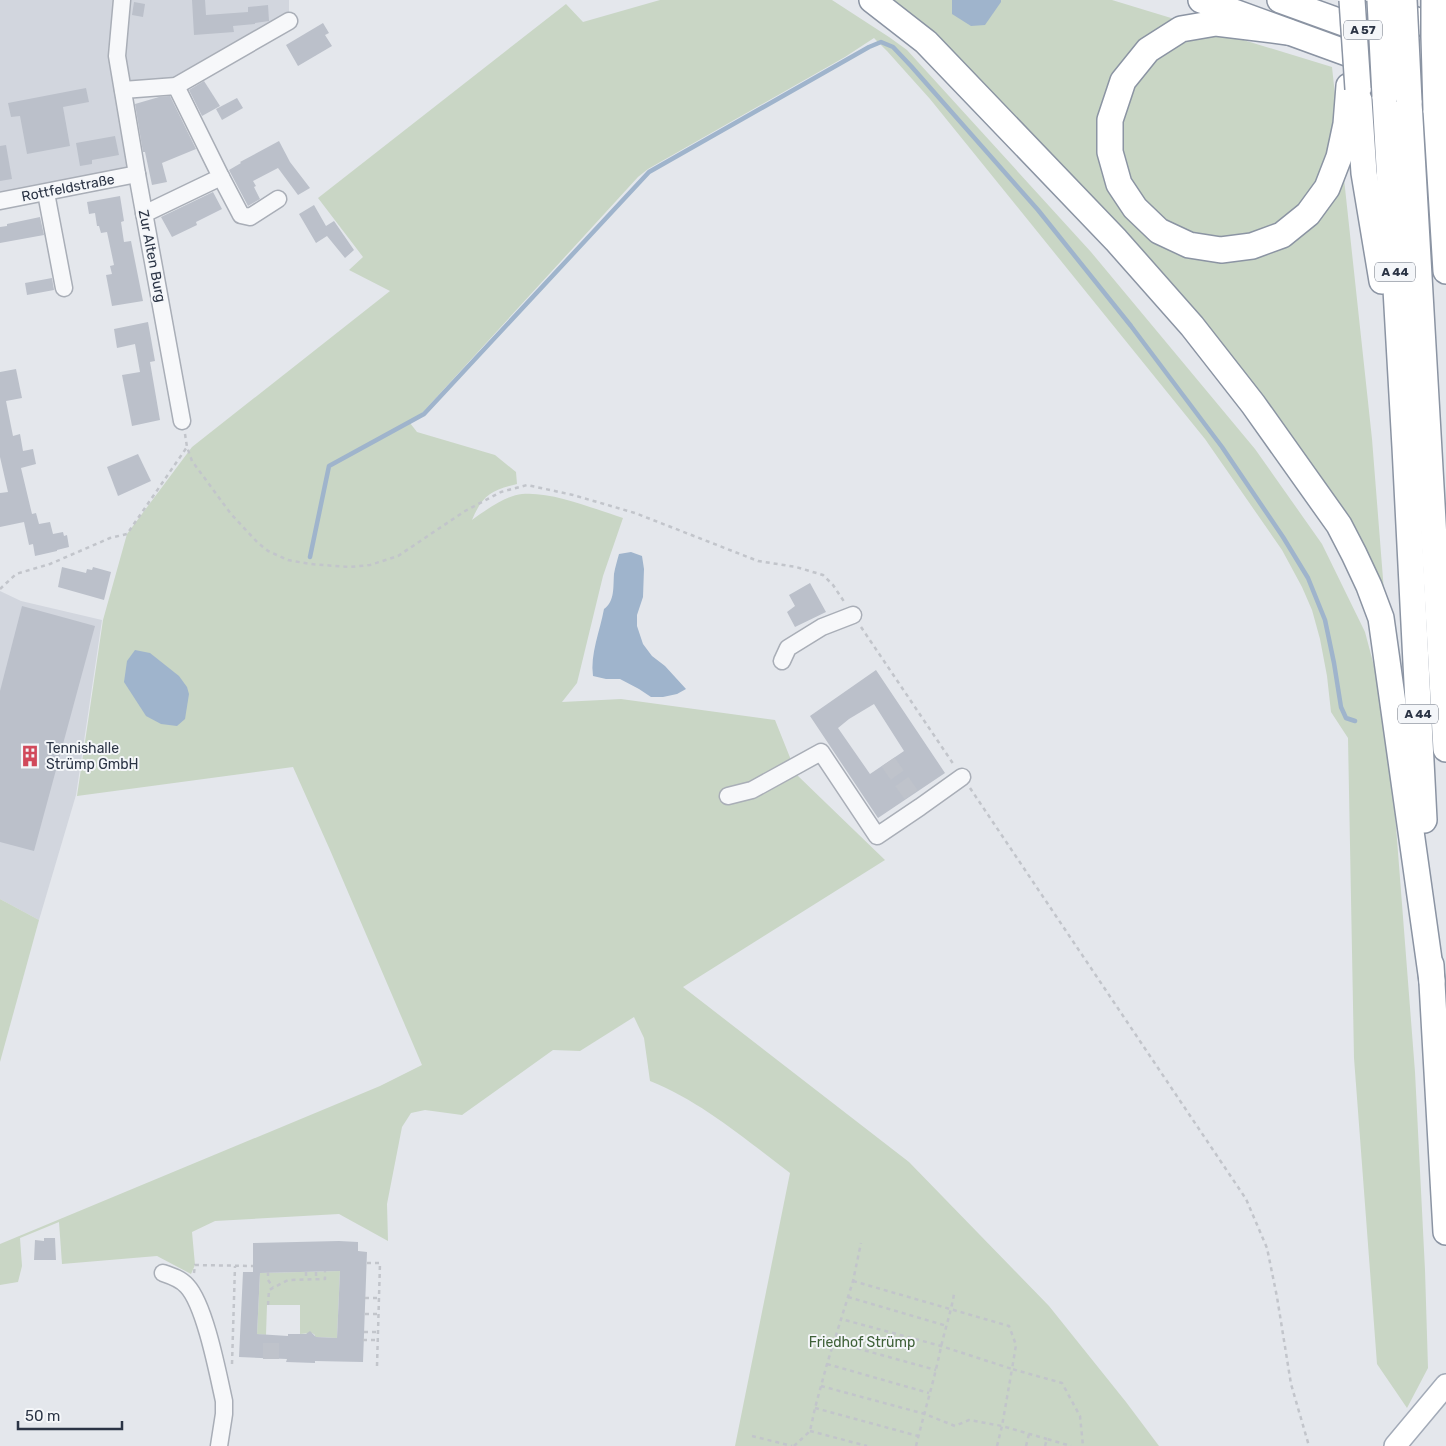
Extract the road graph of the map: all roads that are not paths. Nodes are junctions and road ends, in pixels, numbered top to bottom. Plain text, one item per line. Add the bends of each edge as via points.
1 (122, 0) edge
2 (872, 0) edge
3 (1201, 0) edge
4 (1280, 0) edge
5 (1352, 0) edge
6 (1361, 0) edge
7 (1380, 0) edge
8 (1404, 0) edge
9 (1430, 0) edge
10 (1434, 0) edge
11 (289, 21) dead end
12 (1288, 32) junction
13 (1440, 34) edge
14 (1446, 60) edge
15 (176, 86) junction
16 (1353, 88) junction
17 (123, 90) junction
18 (1441, 100) edge
19 (137, 174) junction
20 (221, 177) junction
21 (46, 192) junction
22 (278, 199) dead end
23 (0, 201) edge
24 (144, 214) junction
25 (1445, 245) edge
26 (1446, 271) edge
27 (64, 288) dead end
28 (182, 421) dead end
29 (1405, 447) junction
30 (853, 615) dead end
31 (782, 661) dead end
32 (1446, 749) edge
33 (962, 777) dead end
34 (728, 796) dead end
35 (1432, 981) junction
36 (1446, 1232) edge
37 (164, 1273) dead end
38 (1446, 1386) edge
39 (219, 1446) edge
40 (1395, 1446) edge

1 - 17 street, Zur Alten Burg via 117,56
2 - 35 highway via 926,42 1116,240 1192,326 1253,404 1339,525 1381,618
3 - 12 highway
4 - 14 highway, A 57
5 - 16 highway, bridge
6 - 13 highway, A 57
7 - 29 highway, A 44, bridge
8 - 32 highway, A 44, bridge
9 - 13 highway, bridge
10 - 13 highway, bridge
11 - 15 street
12 - 16 highway via 1216,23 1181,29 1148,50 1123,81 1110,120 1110,152 1119,184 1135,208 1160,231 1189,245 1221,250 1252,246 1282,235 1308,214 1327,188 1339,157
12 - 18 highway
13 - 18 highway, bridge
15 - 17 street
15 - 20 street
16 - 29 highway
17 - 19 street, Zur Alten Burg
18 - 25 highway
19 - 21 street, Rottfeldstraße
19 - 24 street, Zur Alten Burg
20 - 22 street via 241,215 250,216
20 - 24 street
21 - 23 street, Rottfeldstraße
21 - 27 street
24 - 28 street, Zur Alten Burg
25 - 26 highway
29 - 35 highway, A 44
30 - 31 street via 822,627 788,648
33 - 34 street via 916,802 877,836 822,752 752,790
35 - 36 highway, A 44
37 - 39 street via 188,1286 200,1310 224,1401
38 - 40 main road

